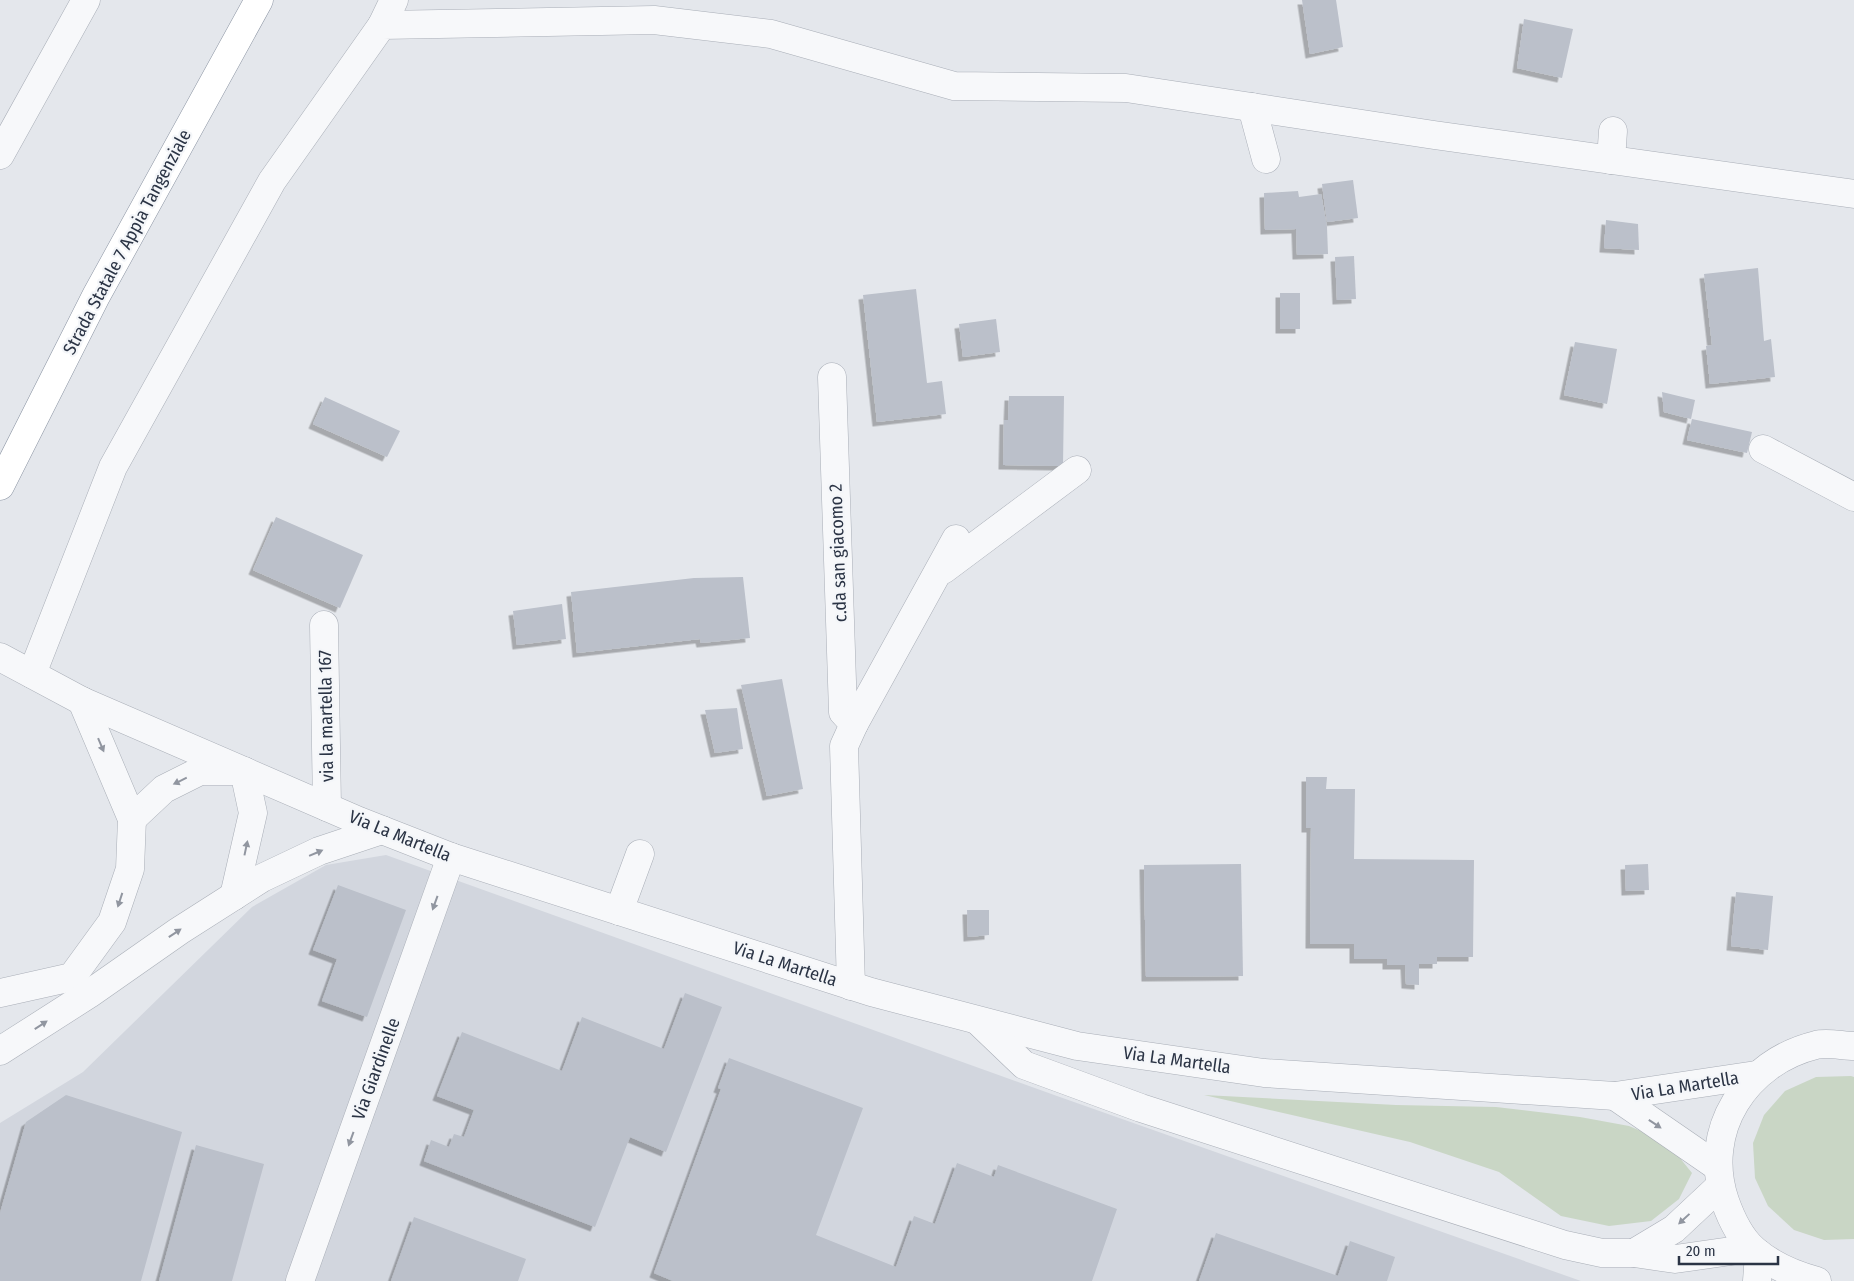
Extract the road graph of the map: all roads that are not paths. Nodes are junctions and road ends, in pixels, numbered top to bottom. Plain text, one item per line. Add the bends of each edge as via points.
1 (86, 0) edge
2 (259, 0) edge
3 (394, 0) edge
4 (382, 24) junction
5 (1252, 107) junction
6 (1613, 131) dead end
7 (0, 154) edge
8 (1266, 159) dead end
9 (1611, 160) junction
10 (1854, 194) edge
11 (832, 377) dead end
12 (1763, 450) dead end
13 (1077, 470) dead end
14 (0, 486) edge
15 (1854, 498) edge
16 (956, 539) dead end
17 (936, 575) junction
18 (324, 624) dead end
19 (15, 666) edge
20 (82, 700) junction
21 (854, 724) junction
22 (244, 771) junction
23 (327, 807) junction
24 (132, 819) junction
25 (382, 830) junction
26 (640, 854) dead end
27 (451, 857) junction
28 (234, 896) junction
29 (619, 911) junction
30 (850, 986) junction
31 (0, 993) edge
32 (975, 1018) junction
33 (1854, 1046) edge
34 (0, 1051) edge
35 (1756, 1075) junction
36 (1614, 1096) junction
37 (1719, 1176) junction
38 (1756, 1251) junction
39 (1634, 1253) junction
40 (300, 1281) edge
41 (1757, 1281) edge
42 (1817, 1281) edge

1 - 7 street
2 - 14 highway, Strada Statale 7 Appia Tangenziale via 96,296
3 - 4 street
4 - 5 street via 654,20 772,34 954,86 1126,88
4 - 19 street via 272,181 113,467
5 - 8 street
5 - 9 street
6 - 9 street
9 - 10 street
11 - 21 street, c.da san giacomo 2 via 843,712
12 - 15 street
13 - 17 street
16 - 17 street
17 - 21 street
18 - 23 street, via la martella 167
19 - 20 street, Via La Martella
20 - 22 street, Via La Martella
20 -> 24 street
21 - 30 street via 844,746
22 - 23 street, Via La Martella
22 -> 24 street via 200,771 164,789
28 -> 22 street via 253,813
23 - 25 street, Via La Martella
24 -> 31 street via 130,869 112,922 72,977
25 - 27 street, Via La Martella
28 -> 25 street via 262,878 319,852
26 - 29 street
27 - 29 street, Via La Martella
27 -> 40 street, Via Giardinelle
34 -> 28 street
29 - 30 street, Via La Martella
30 - 32 street, Via La Martella
32 - 36 street, Via La Martella via 1077,1046 1264,1073
32 - 39 street via 1024,1065 1141,1108 1565,1245 1602,1253
33 - 35 street via 1818,1044 1772,1062
35 - 36 street, Via La Martella
35 - 37 street via 1728,1114 1719,1146
36 -> 37 street, Via La Martella
37 - 38 street via 1729,1213
37 -> 39 street via 1674,1229
38 - 39 street via 1675,1259
38 - 41 street
38 - 42 street via 1793,1274

